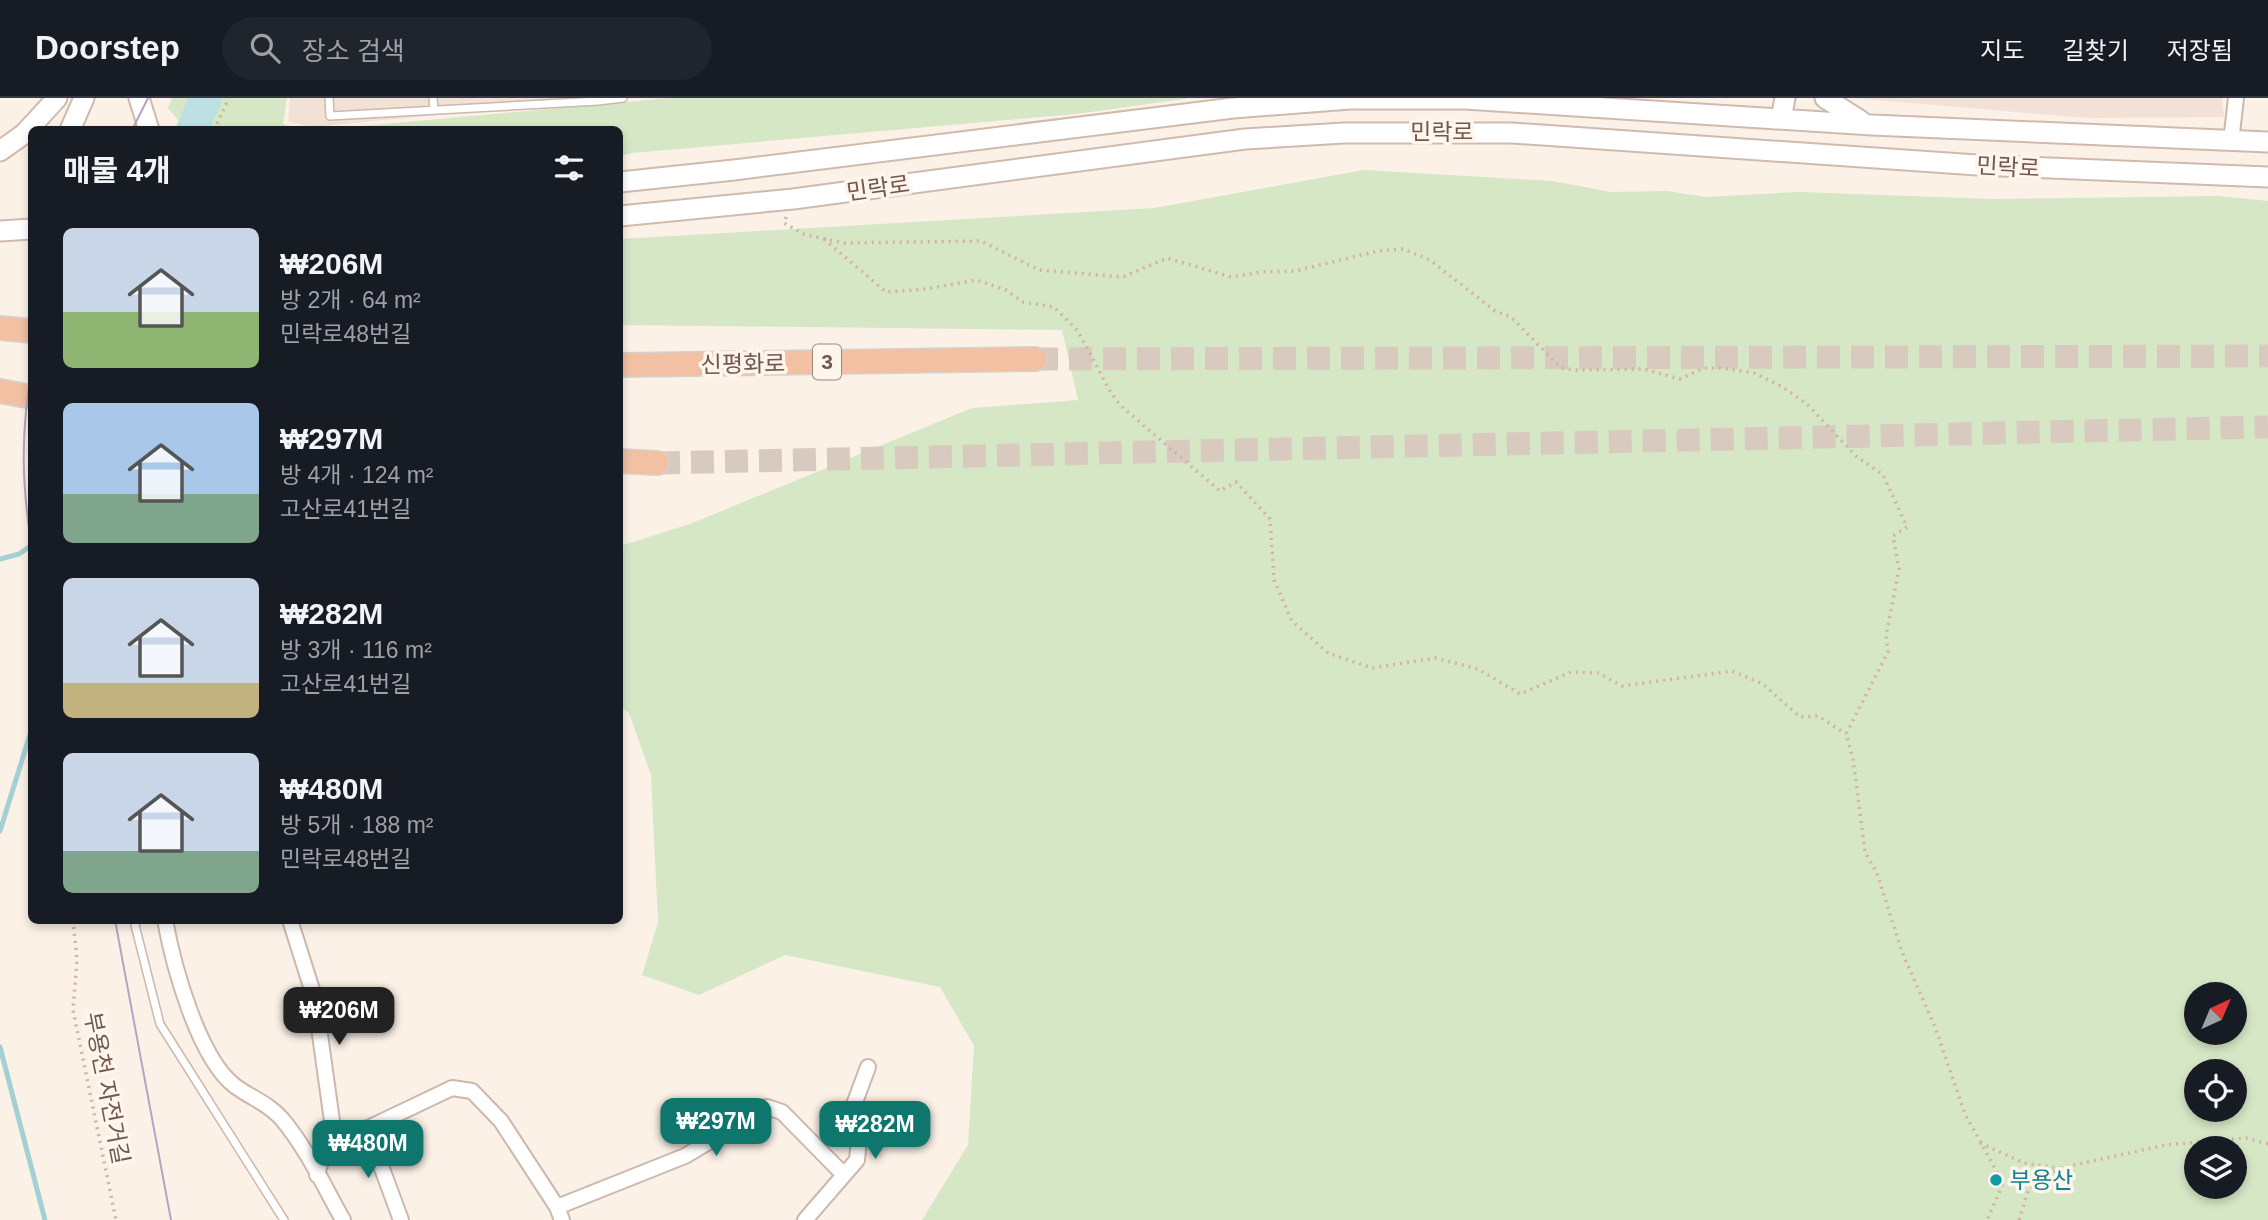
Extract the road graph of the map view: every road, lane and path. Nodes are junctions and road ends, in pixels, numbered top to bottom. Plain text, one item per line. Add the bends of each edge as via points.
1 (57, 98) edge
2 (84, 98) edge
3 (229, 98) edge
4 (329, 98) edge
5 (433, 98) edge
6 (491, 98) edge
7 (623, 98) edge
8 (1471, 98) edge
9 (1785, 98) edge
10 (1825, 98) edge
11 (2236, 98) edge
12 (1465, 99) edge
13 (598, 100) edge
14 (141, 102) edge
15 (492, 107) junction
16 (434, 110) junction
17 (1781, 118) junction
18 (1872, 125) junction
19 (31, 126) edge
20 (72, 126) edge
21 (148, 126) edge
22 (216, 126) edge
23 (28, 130) edge
24 (2231, 142) junction
25 (2268, 142) edge
26 (0, 151) edge
27 (2268, 177) edge
28 (623, 182) edge
29 (793, 199) junction
30 (623, 216) edge
31 (28, 225) edge
32 (0, 231) edge
33 (823, 239) junction
34 (0, 328) edge
35 (28, 331) edge
36 (1035, 359) tunnel mouth
37 (623, 365) edge
38 (0, 391) edge
39 (28, 396) edge
40 (623, 461) edge
41 (657, 463) tunnel mouth
42 (1846, 734) junction
43 (74, 924) edge
44 (135, 924) edge
45 (166, 924) edge
46 (291, 924) edge
47 (868, 1067) dead end
48 (368, 1128) junction
49 (1979, 1142) junction
50 (2268, 1144) edge
51 (324, 1149) junction
52 (2060, 1168) junction
53 (317, 1175) junction
54 (845, 1175) junction
55 (560, 1213) edge
56 (116, 1220) edge
57 (284, 1220) edge
58 (343, 1220) edge
59 (401, 1220) edge
60 (805, 1220) edge
61 (1987, 1220) edge
62 (2019, 1220) edge

1 - 19 main road
2 - 20 main road
3 - 22 path
4 - 16 lane via 330,116
5 - 16 lane
6 - 15 lane
7 - 13 lane
8 - 12 main road
9 - 17 main road
10 - 18 main road via 1848,116
11 - 24 street
12 - 17 main road, 민락로
12 - 28 main road, 민락로 via 1350,99 1233,108
13 - 15 lane
14 - 21 main road
15 - 16 lane
17 - 18 main road, 민락로
18 - 24 main road, 민락로
23 - 26 main road
24 - 25 main road, 민락로
27 - 29 main road, 민락로 via 1977,165 1512,132 1409,132 1245,139
29 - 30 main road, 민락로
29 - 33 path via 784,223
31 - 32 main road
33 - 42 path via 886,292 976,280 1006,290 1023,302 1054,307 1078,331 1121,406 1220,491 1237,482 1270,519 1275,580 1292,621 1328,653 1371,668 1436,658 1478,669 1520,694 1571,672 1598,673 1622,687 1732,671 1763,684 1800,717 1818,716
33 - 42 path via 844,243 981,241 1039,270 1122,276 1167,258 1231,277 1295,271 1403,249 1430,260 1495,311 1511,317 1561,368 1644,369 1680,379 1704,368 1722,368 1765,377 1807,404 1856,456 1883,475 1908,527 1894,536 1899,569 1886,636 1888,652
34 - 35 highway
36 - 37 highway, 신평화로 / 3
38 - 39 highway
40 - 41 highway
42 - 49 path via 1865,852
43 - 56 path, 부용천 자전거길 via 73,1010
44 - 57 lane via 160,1024
45 - 53 street via 183,994 216,1064 234,1085 262,1100 279,1116
46 - 51 street via 315,999 332,1121
47 - 54 street via 849,1118 859,1139 857,1160
48 - 51 street
48 - 55 street via 452,1088 472,1091 501,1121
48 - 59 street
49 - 52 path via 2024,1163
49 - 61 path via 2002,1186
50 - 52 path via 2246,1139 2165,1145
51 - 53 street
52 - 62 path via 2029,1188
53 - 58 street
54 - 55 street via 782,1112 767,1107 685,1156
54 - 60 street

